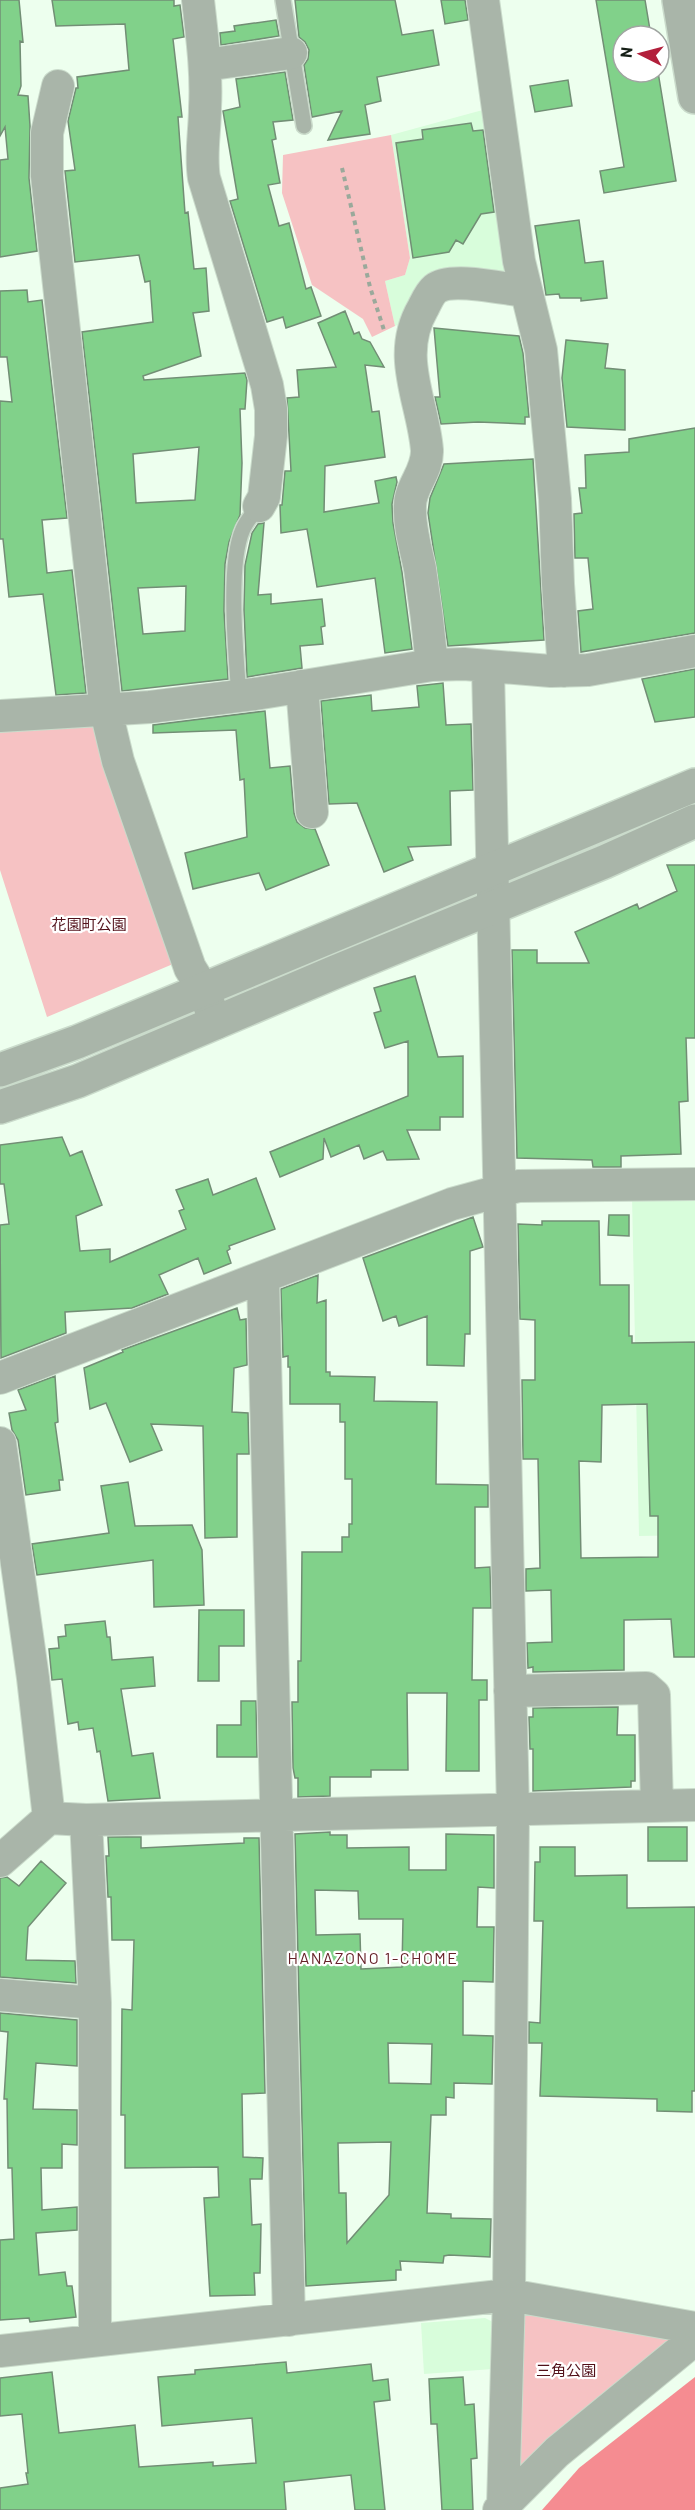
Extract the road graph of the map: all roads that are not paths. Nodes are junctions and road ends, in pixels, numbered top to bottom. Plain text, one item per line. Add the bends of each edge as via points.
1 (198, 0) edge
2 (283, 0) edge
3 (483, 0) edge
4 (679, 0) edge
5 (291, 53) junction
6 (205, 65) junction
7 (58, 86) dead end
8 (695, 97) edge
9 (304, 126) dead end
10 (525, 291) junction
11 (259, 506) joint
12 (695, 651) edge
13 (432, 665) junction
14 (488, 667) junction
15 (564, 671) junction
16 (302, 686) junction
17 (239, 696) junction
18 (106, 711) junction
19 (0, 716) edge
20 (695, 785) edge
21 (312, 812) dead end
22 (695, 821) edge
23 (493, 868) junction
24 (494, 907) junction
25 (203, 989) junction
26 (216, 1023) junction
27 (0, 1070) edge
28 (0, 1107) edge
29 (695, 1184) edge
30 (500, 1189) junction
31 (263, 1278) junction
32 (0, 1378) edge
33 (0, 1443) edge
34 (510, 1691) junction
35 (695, 1805) edge
36 (657, 1806) junction
37 (513, 1811) junction
38 (278, 1814) junction
39 (49, 1818) junction
40 (86, 1820) junction
41 (0, 1861) edge
42 (0, 1995) edge
43 (96, 2002) junction
44 (509, 2295) junction
45 (289, 2320) junction
46 (695, 2328) edge
47 (695, 2339) edge
48 (95, 2340) junction
49 (0, 2351) edge
50 (501, 2507) edge

1 - 6 street
2 - 5 lane
3 - 10 street
4 - 8 street
5 - 6 street
5 - 9 lane
6 - 11 street via 201,161 204,178 260,357 271,409 264,497
7 - 18 street via 47,133 47,176
10 - 13 street via 453,283 435,289 414,326 411,377 427,449 424,468 411,494 410,516
10 - 15 street via 541,350 546,396
11 - 17 lane via 247,520 238,545 235,593
12 - 15 street via 621,666
13 - 14 street
13 - 16 street
14 - 15 street
14 - 23 street
16 - 17 street
16 - 21 street
17 - 18 street
18 - 19 street
18 - 25 street via 117,761 190,968
20 - 23 street
22 - 24 street
23 - 24 street
23 - 25 street
24 - 26 street
24 - 30 street
25 - 26 street
25 - 27 street
26 - 28 street via 78,1081
29 - 30 street
30 - 31 street
30 - 34 street
31 - 32 street
31 - 38 street
33 - 39 street
34 - 36 street via 646,1688 654,1695
34 - 37 street
35 - 36 street
36 - 37 street
37 - 38 street
37 - 44 street
38 - 40 street
38 - 45 street
39 - 40 street
39 - 41 street
40 - 43 street
42 - 43 street
43 - 48 street
44 - 45 street
44 - 46 street
44 - 50 street
45 - 48 street
47 - 50 street via 557,2452
48 - 49 street

